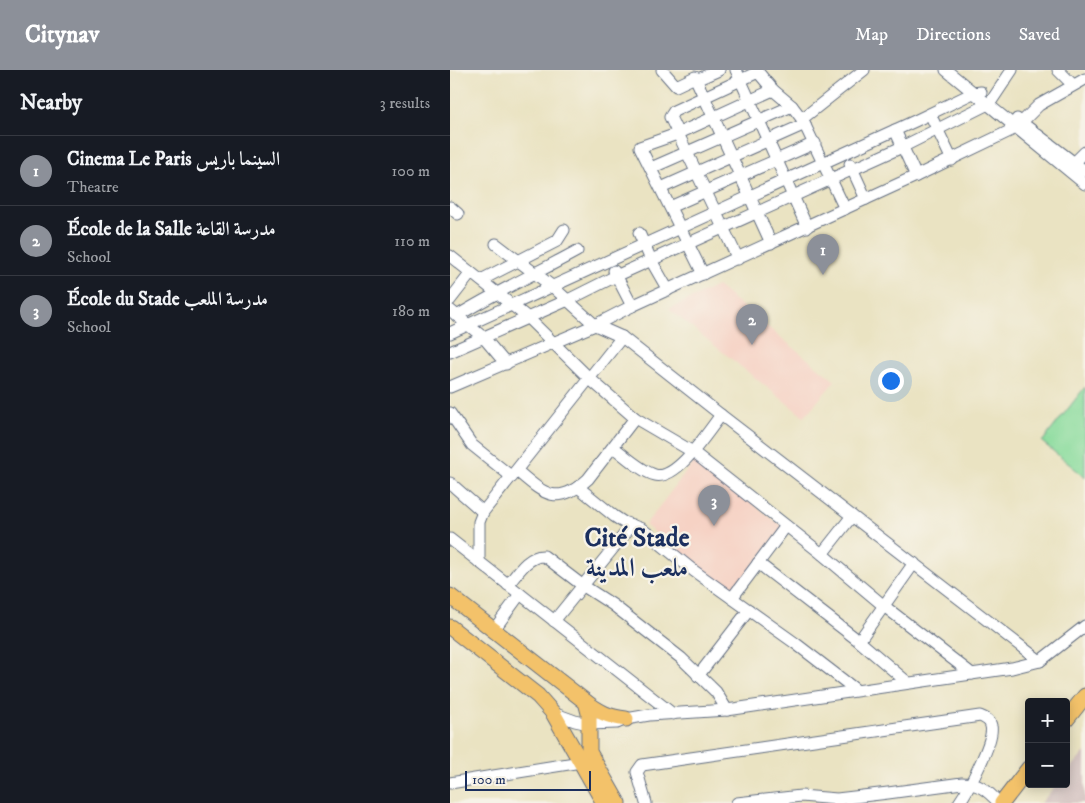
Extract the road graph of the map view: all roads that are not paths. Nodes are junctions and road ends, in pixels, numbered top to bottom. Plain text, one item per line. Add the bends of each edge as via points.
1 (662, 70) edge
2 (718, 70) edge
3 (864, 70) edge
4 (946, 70) edge
5 (955, 70) edge
6 (1012, 70) edge
7 (1058, 70) edge
8 (738, 75) edge
9 (1085, 79) edge
10 (696, 80) junction
11 (1073, 85) junction
12 (773, 90) junction
13 (977, 92) junction
14 (704, 97) junction
15 (751, 101) junction
16 (990, 102) junction
17 (792, 106) junction
18 (930, 114) junction
19 (713, 117) junction
20 (759, 121) junction
21 (803, 122) junction
22 (1020, 126) junction
23 (895, 130) junction
24 (938, 130) junction
25 (677, 134) junction
26 (722, 137) junction
27 (768, 141) junction
28 (815, 143) junction
29 (902, 147) junction
30 (1085, 152) edge
31 (686, 153) junction
32 (845, 153) junction
33 (732, 157) junction
34 (777, 160) junction
35 (952, 160) junction
36 (824, 162) junction
37 (1071, 167) junction
38 (651, 168) junction
39 (853, 169) junction
40 (1085, 171) edge
41 (696, 172) junction
42 (740, 176) junction
43 (916, 176) junction
44 (830, 178) junction
45 (785, 180) junction
46 (1085, 184) edge
47 (660, 188) junction
48 (706, 191) junction
49 (750, 196) junction
50 (794, 196) junction
51 (866, 199) junction
52 (670, 207) junction
53 (845, 209) junction
54 (715, 211) junction
55 (757, 212) junction
56 (807, 226) junction
57 (680, 227) junction
58 (723, 229) junction
59 (564, 230) dead end
60 (639, 233) dead end
61 (771, 243) junction
62 (496, 244) dead end
63 (644, 244) junction
64 (688, 244) junction
65 (577, 251) dead end
66 (450, 256) edge
67 (738, 258) junction
68 (519, 261) junction
69 (608, 261) junction
70 (652, 262) junction
71 (471, 273) junction
72 (535, 274) junction
73 (703, 274) junction
74 (616, 276) junction
75 (481, 280) junction
76 (553, 287) junction
77 (668, 290) junction
78 (496, 292) junction
79 (450, 300) edge
80 (568, 300) junction
81 (511, 304) junction
82 (632, 306) junction
83 (452, 312) edge
84 (527, 317) junction
85 (468, 325) junction
86 (595, 325) junction
87 (450, 333) edge
88 (622, 337) junction
89 (484, 338) junction
90 (553, 343) junction
91 (450, 352) edge
92 (506, 364) junction
93 (590, 379) junction
94 (450, 387) edge
95 (450, 413) edge
96 (721, 414) junction
97 (635, 418) junction
98 (613, 447) junction
99 (693, 452) junction
100 (514, 474) junction
101 (450, 483) edge
102 (578, 487) junction
103 (483, 512) junction
104 (852, 516) junction
105 (632, 525) junction
106 (786, 526) junction
107 (450, 538) edge
108 (822, 554) junction
109 (479, 562) junction
110 (758, 563) junction
111 (914, 563) junction
112 (582, 585) junction
113 (508, 586) junction
114 (520, 594) junction
115 (450, 596) edge
116 (732, 598) junction
117 (884, 606) junction
118 (749, 610) junction
119 (554, 621) junction
120 (1085, 626) edge
121 (450, 627) edge
122 (493, 631) junction
123 (859, 641) junction
124 (1040, 661) junction
125 (972, 674) junction
126 (698, 676) junction
127 (907, 682) junction
128 (856, 690) junction
129 (1085, 696) edge
130 (586, 702) junction
131 (727, 710) junction
132 (553, 713) junction
133 (673, 714) junction
134 (1070, 715) edge
135 (626, 719) junction
136 (589, 724) junction
137 (581, 762) junction
138 (1025, 773) edge
139 (450, 782) edge
140 (972, 783) junction
141 (817, 800) edge
142 (838, 801) edge
143 (604, 803) edge
144 (618, 803) edge
145 (646, 803) edge
146 (737, 803) edge
147 (959, 803) edge
148 (1000, 803) edge

1 - 10 street via 676,86 695,77
2 - 10 street
3 - 21 street
4 - 13 street
5 - 13 street
6 - 16 street
7 - 11 street
8 - 12 street via 758,72
8 - 14 street
8 - 15 street
9 - 11 street
10 - 14 street
11 - 22 street via 1039,105
12 - 15 street
12 - 17 street
13 - 16 street
13 - 18 street
14 - 19 street
14 - 25 street via 670,115
15 - 19 street
15 - 20 street
16 - 22 street
16 - 24 street
17 - 20 street
17 - 21 street
18 - 23 street
18 - 24 street
19 - 25 street
19 - 26 street
20 - 26 street
20 - 27 street
21 - 27 street
21 - 28 street
22 - 35 street
22 - 37 street
23 - 29 street
23 - 32 street
24 - 29 street
24 - 35 street
25 - 31 street
25 - 38 street via 640,147
26 - 31 street
26 - 33 street
27 - 33 street
27 - 34 street
28 - 34 street
28 - 36 street
29 - 39 street
29 - 43 street
30 - 37 street
31 - 38 street
31 - 41 street
32 - 36 street
32 - 39 street
33 - 41 street
33 - 42 street
34 - 42 street
34 - 45 street
35 - 43 street
36 - 44 street
36 - 45 street
37 - 40 street
37 - 46 street
38 - 47 street
39 - 44 street
39 - 51 street
41 - 47 street
41 - 48 street
42 - 48 street
42 - 49 street
43 - 51 street
44 - 50 street
44 - 53 street
45 - 49 street
45 - 50 street
47 - 52 street
48 - 52 street
48 - 54 street
49 - 54 street
49 - 55 street
50 - 55 street
50 - 56 street
51 - 53 street
52 - 57 street
53 - 56 street
54 - 57 street
54 - 58 street
55 - 58 street
55 - 61 street
56 - 61 street
57 - 63 street
57 - 64 street
58 - 64 street
58 - 67 street
59 - 68 street via 557,242
60 - 63 street
61 - 67 street
62 - 68 street
63 - 69 street
63 - 70 street
64 - 70 street
64 - 73 street
65 - 72 street
66 - 71 street
67 - 73 street
68 - 72 street
68 - 75 street
69 - 74 street
69 - 76 street
70 - 74 street
70 - 77 street
71 - 75 street
71 - 79 street
72 - 76 street
72 - 78 street
73 - 77 street
74 - 80 street
74 - 82 street
75 - 78 street
76 - 80 street
76 - 81 street
77 - 82 street
78 - 81 street
78 - 83 street
80 - 84 street
80 - 86 street
81 - 84 street
81 - 85 street
82 - 86 street
83 - 85 street
84 - 89 street
84 - 90 street
85 - 87 street
85 - 89 street
86 - 88 street
86 - 90 street
88 - 93 street
88 - 96 street
89 - 91 street
89 - 92 street
90 - 92 street
90 - 93 street
92 - 94 street
93 - 97 street
93 - 100 street
95 - 100 street via 472,445
96 - 99 street
96 - 104 street
97 - 98 street
97 - 99 street
98 - 99 street via 656,476 672,472
98 - 102 street
99 - 106 street
100 - 102 street via 545,493 556,495
100 - 103 street
101 - 103 street
102 - 105 street via 614,516
103 - 109 street
104 - 108 street
104 - 111 street
105 - 112 street
105 - 116 street via 642,529
106 - 108 street
106 - 110 street
107 - 109 street
108 - 117 street
109 - 113 street
110 - 116 street
110 - 123 street
111 - 117 street
111 - 124 street
112 - 113 street via 544,556 539,556 522,568
112 - 119 street
112 - 126 street via 614,605 681,658
113 - 114 street
114 - 119 street
114 - 122 street
115 - 122 main road
116 - 118 street
117 - 123 street
117 - 125 street
118 - 126 street
118 - 128 street
119 - 133 street
120 - 124 street
121 - 132 main road via 538,696
122 - 130 main road
123 - 127 street
124 - 125 street
125 - 127 street
126 - 131 street via 716,692
127 - 128 street
128 - 131 street
129 - 134 main road
130 - 135 main road via 609,716
130 - 136 main road
131 - 133 street
132 - 136 street
132 - 137 main road
133 - 135 street
135 - 136 street via 617,723
136 - 144 main road via 590,752
137 - 139 street
137 - 143 main road
138 - 148 main road
140 - 142 street
140 - 145 street via 992,728 989,721 980,716 642,765 636,772
140 - 147 street
140 - 148 street via 986,789
141 - 142 street
141 - 146 street via 801,796

